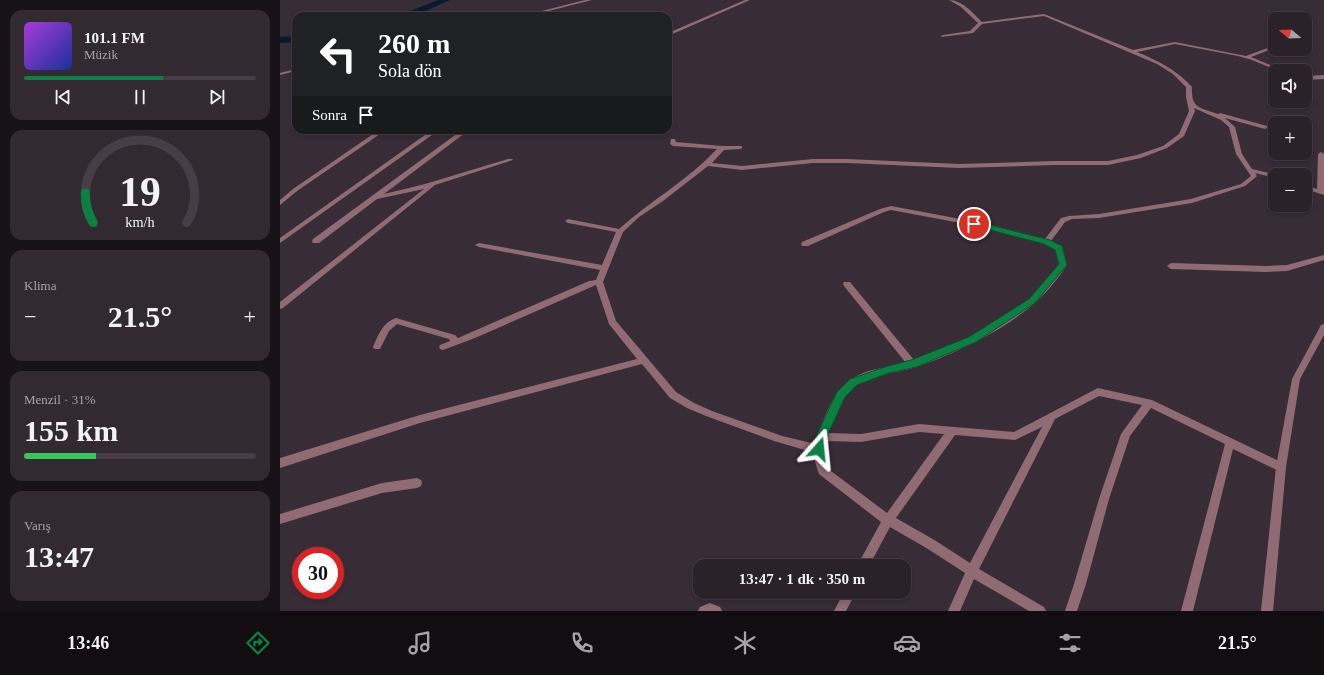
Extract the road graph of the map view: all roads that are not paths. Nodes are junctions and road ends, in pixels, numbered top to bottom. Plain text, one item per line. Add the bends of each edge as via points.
1 (590, 0) edge
2 (748, 0) edge
3 (951, 0) edge
4 (540, 12) edge
5 (981, 23) junction
6 (672, 34) edge
7 (943, 36) dead end
8 (1268, 49) edge
9 (1130, 52) junction
10 (1248, 57) junction
11 (1268, 65) edge
12 (292, 71) edge
13 (280, 74) edge
14 (1324, 77) edge
15 (1312, 78) edge
16 (1190, 102) junction
17 (1209, 112) junction
18 (1265, 127) dead end
19 (377, 134) edge
20 (430, 134) edge
21 (461, 134) edge
22 (673, 140) dead end
23 (740, 147) dead end
24 (722, 148) junction
25 (1322, 154) dead end
26 (510, 160) dead end
27 (707, 164) junction
28 (1250, 170) junction
29 (1268, 174) edge
30 (432, 185) junction
31 (1312, 189) edge
32 (1322, 193) edge
33 (374, 198) junction
34 (280, 202) edge
35 (568, 221) dead end
36 (620, 231) junction
37 (280, 241) edge
38 (316, 241) dead end
39 (1047, 242) junction
40 (806, 244) dead end
41 (479, 245) dead end
42 (1324, 256) edge
43 (1171, 266) dead end
44 (605, 268) junction
45 (599, 282) junction
46 (847, 284) dead end
47 (280, 306) edge
48 (1324, 327) edge
49 (456, 342) junction
50 (443, 347) dead end
51 (377, 348) dead end
52 (644, 360) junction
53 (912, 364) junction
54 (1149, 403) junction
55 (1052, 416) junction
56 (952, 431) junction
57 (822, 437) junction
58 (1230, 442) junction
59 (818, 449) junction
60 (280, 463) edge
61 (1280, 467) junction
62 (417, 483) dead end
63 (280, 519) edge
64 (888, 520) junction
65 (867, 559) edge
66 (972, 571) junction
67 (846, 599) edge
68 (704, 611) edge
69 (716, 611) edge
70 (840, 611) edge
71 (954, 611) edge
72 (1040, 611) edge
73 (1071, 611) edge
74 (1187, 611) edge
75 (1267, 611) edge

1 - 4 street
2 - 6 street
3 - 5 street
5 - 7 street via 971,32
5 - 9 street via 1044,15
8 - 10 street
9 - 10 street via 1175,43
9 - 16 street via 1159,63 1175,73 1189,87
10 - 11 street
12 - 13 street
14 - 15 street
16 - 17 street
16 - 27 street via 1192,111 1182,135 1165,147 1139,157 1108,163 959,166 813,161 742,168
17 - 18 street
17 - 28 street via 1230,124 1239,154
19 - 34 street
20 - 37 street
21 - 33 street
22 - 24 street via 673,144
23 - 24 street
24 - 27 street
25 - 32 street
26 - 30 street
27 - 36 street
28 - 29 street
28 - 39 street via 1254,176 1243,185 1192,201 1099,216 1071,217 1063,220
30 - 33 street
30 - 47 street
31 - 32 street
33 - 38 street
35 - 36 street
36 - 44 street
39 - 40 street via 987,226 891,208
39 - 53 street via 1059,248 1063,265 1032,301 973,340
41 - 44 street
42 - 43 street via 1287,268
44 - 45 street
45 - 49 street
45 - 52 street via 612,322
46 - 53 street
48 - 61 street via 1296,379
49 - 50 street
49 - 51 street via 452,337 396,321 384,331
52 - 59 street via 673,396 684,403 799,446
52 - 60 street via 420,419
53 - 57 street via 853,382 841,395
54 - 55 street via 1098,392
54 - 58 street
54 - 73 street via 1126,434
55 - 56 street via 1015,436
55 - 66 street
56 - 57 street via 919,428 861,438
56 - 64 street
57 - 59 street
58 - 61 street
58 - 74 street
59 - 64 street via 820,466 827,475
61 - 75 street
62 - 63 street via 382,488
64 - 65 street
64 - 66 street
66 - 71 street
66 - 72 street
67 - 70 street
68 - 69 street

